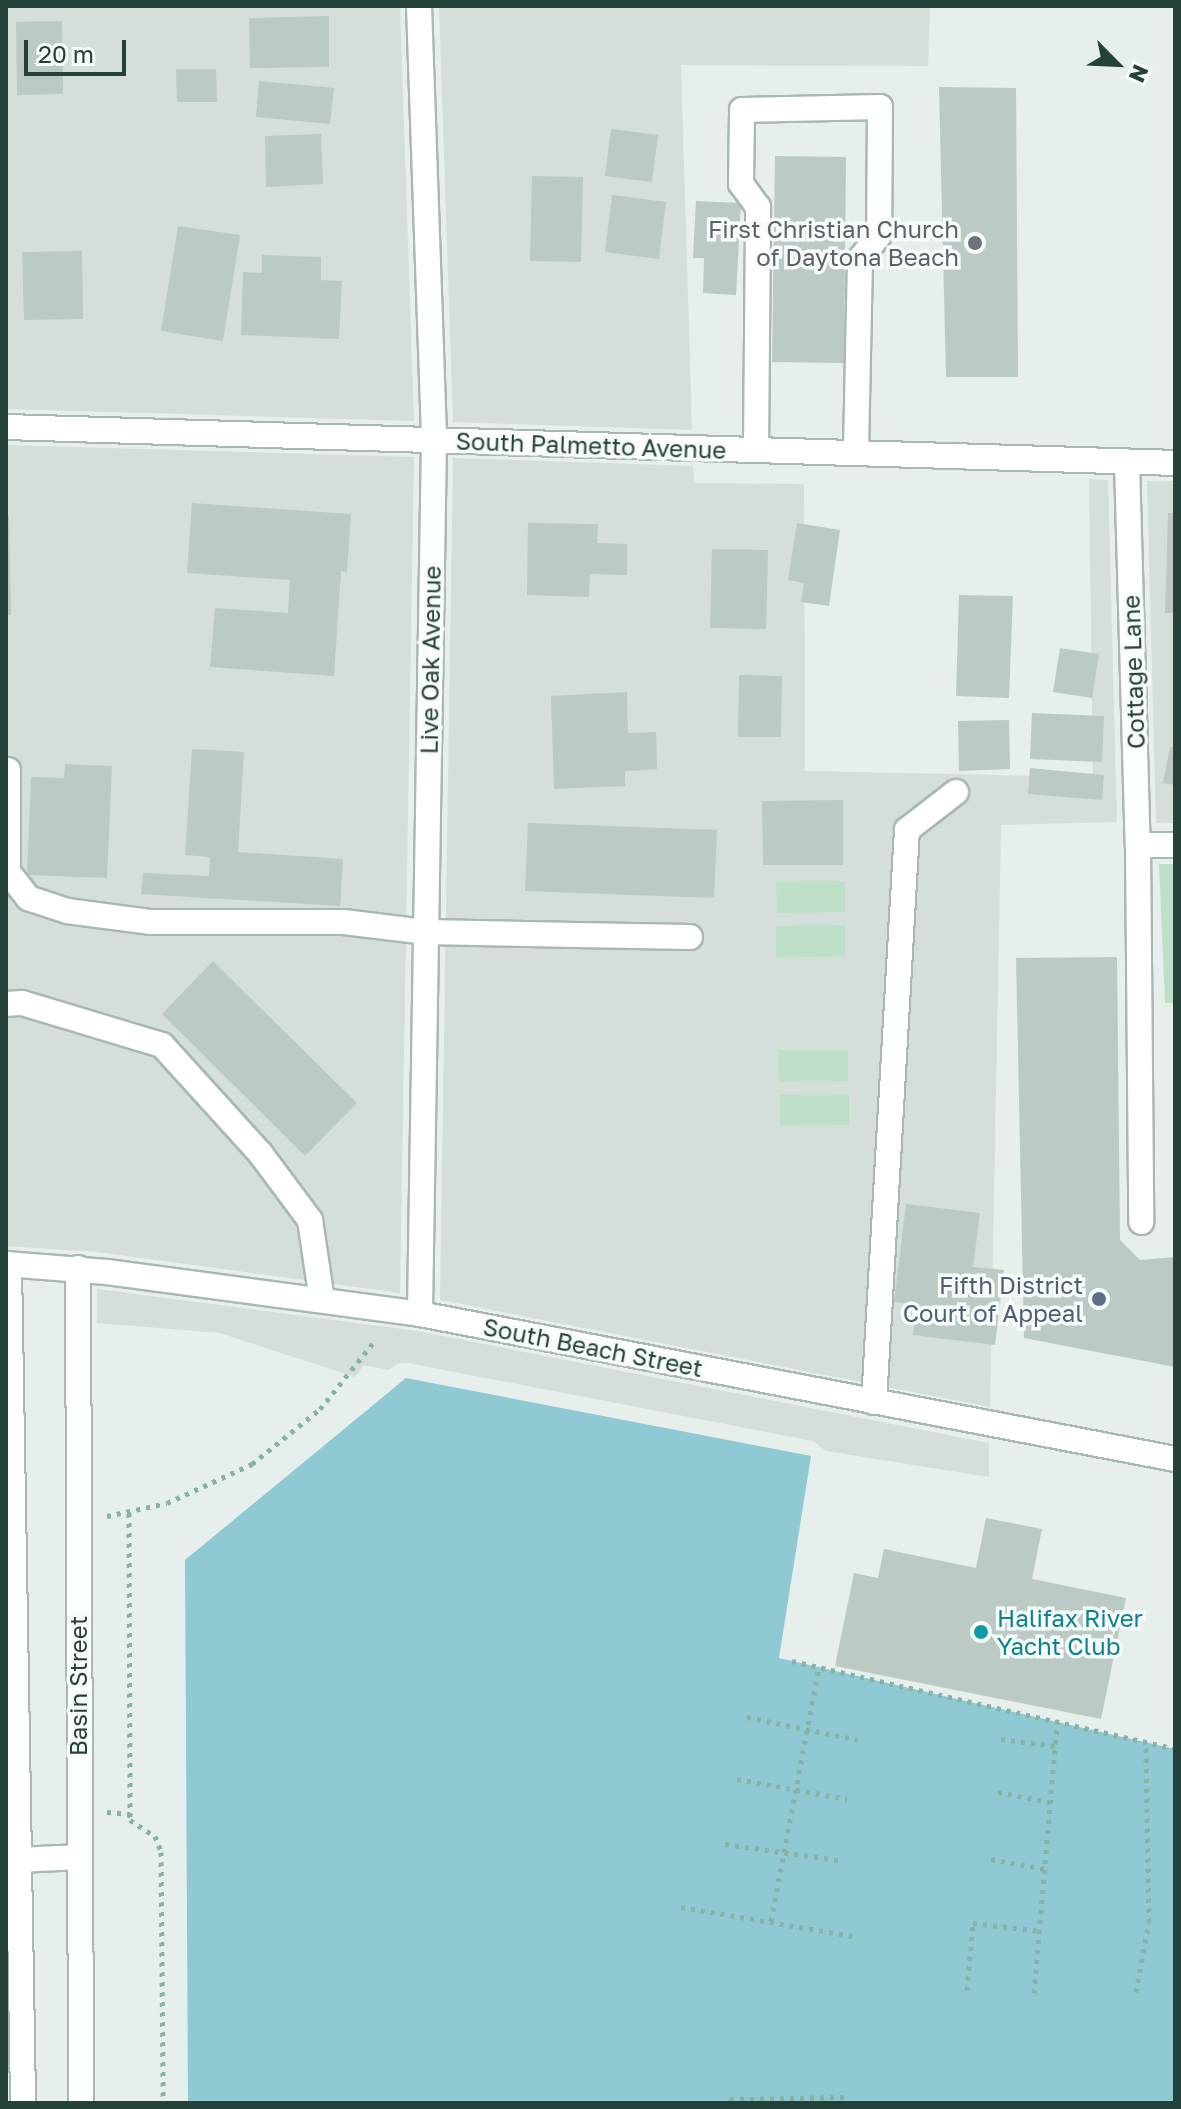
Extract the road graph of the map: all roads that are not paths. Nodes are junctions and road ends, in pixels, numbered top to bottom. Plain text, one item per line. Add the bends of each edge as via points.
1 (419, 6) edge
2 (6, 427) edge
3 (434, 440) junction
4 (756, 450) junction
5 (856, 453) junction
6 (1127, 463) junction
7 (1175, 463) edge
8 (8, 770) dead end
9 (956, 792) dead end
10 (1138, 845) junction
11 (1175, 845) edge
12 (426, 932) junction
13 (690, 937) dead end
14 (6, 1004) edge
15 (1141, 1222) dead end
16 (8, 1264) edge
17 (78, 1268) junction
18 (322, 1300) junction
19 (420, 1314) junction
20 (874, 1402) junction
21 (1175, 1459) edge
22 (79, 1857) junction
23 (20, 1860) junction
24 (23, 2103) edge
25 (81, 2103) edge

1 - 3 street, Live Oak Avenue
2 - 3 street, South Palmetto Avenue
3 - 4 street, South Palmetto Avenue
3 - 12 street, Live Oak Avenue
4 - 5 street, South Palmetto Avenue
4 - 5 street via 758,207 741,184 742,110 880,107 879,235 860,259
5 - 6 street, South Palmetto Avenue
6 - 7 street, South Palmetto Avenue
6 - 10 street, Cottage Lane
8 - 12 street via 8,872 28,898 67,911 151,922 344,922
9 - 20 street via 907,830
10 - 11 street
10 - 15 street, Cottage Lane
12 - 13 street
12 - 19 street, Live Oak Avenue
14 - 18 street via 22,1003 162,1045 260,1153 310,1220
16 - 17 street, South Beach Street
16 - 23 street
17 - 18 street, South Beach Street
17 - 22 street, Basin Street
18 - 19 street, South Beach Street
19 - 20 street, South Beach Street
20 - 21 street, South Beach Street
22 - 23 street
22 - 25 street, Basin Street
23 - 24 street

